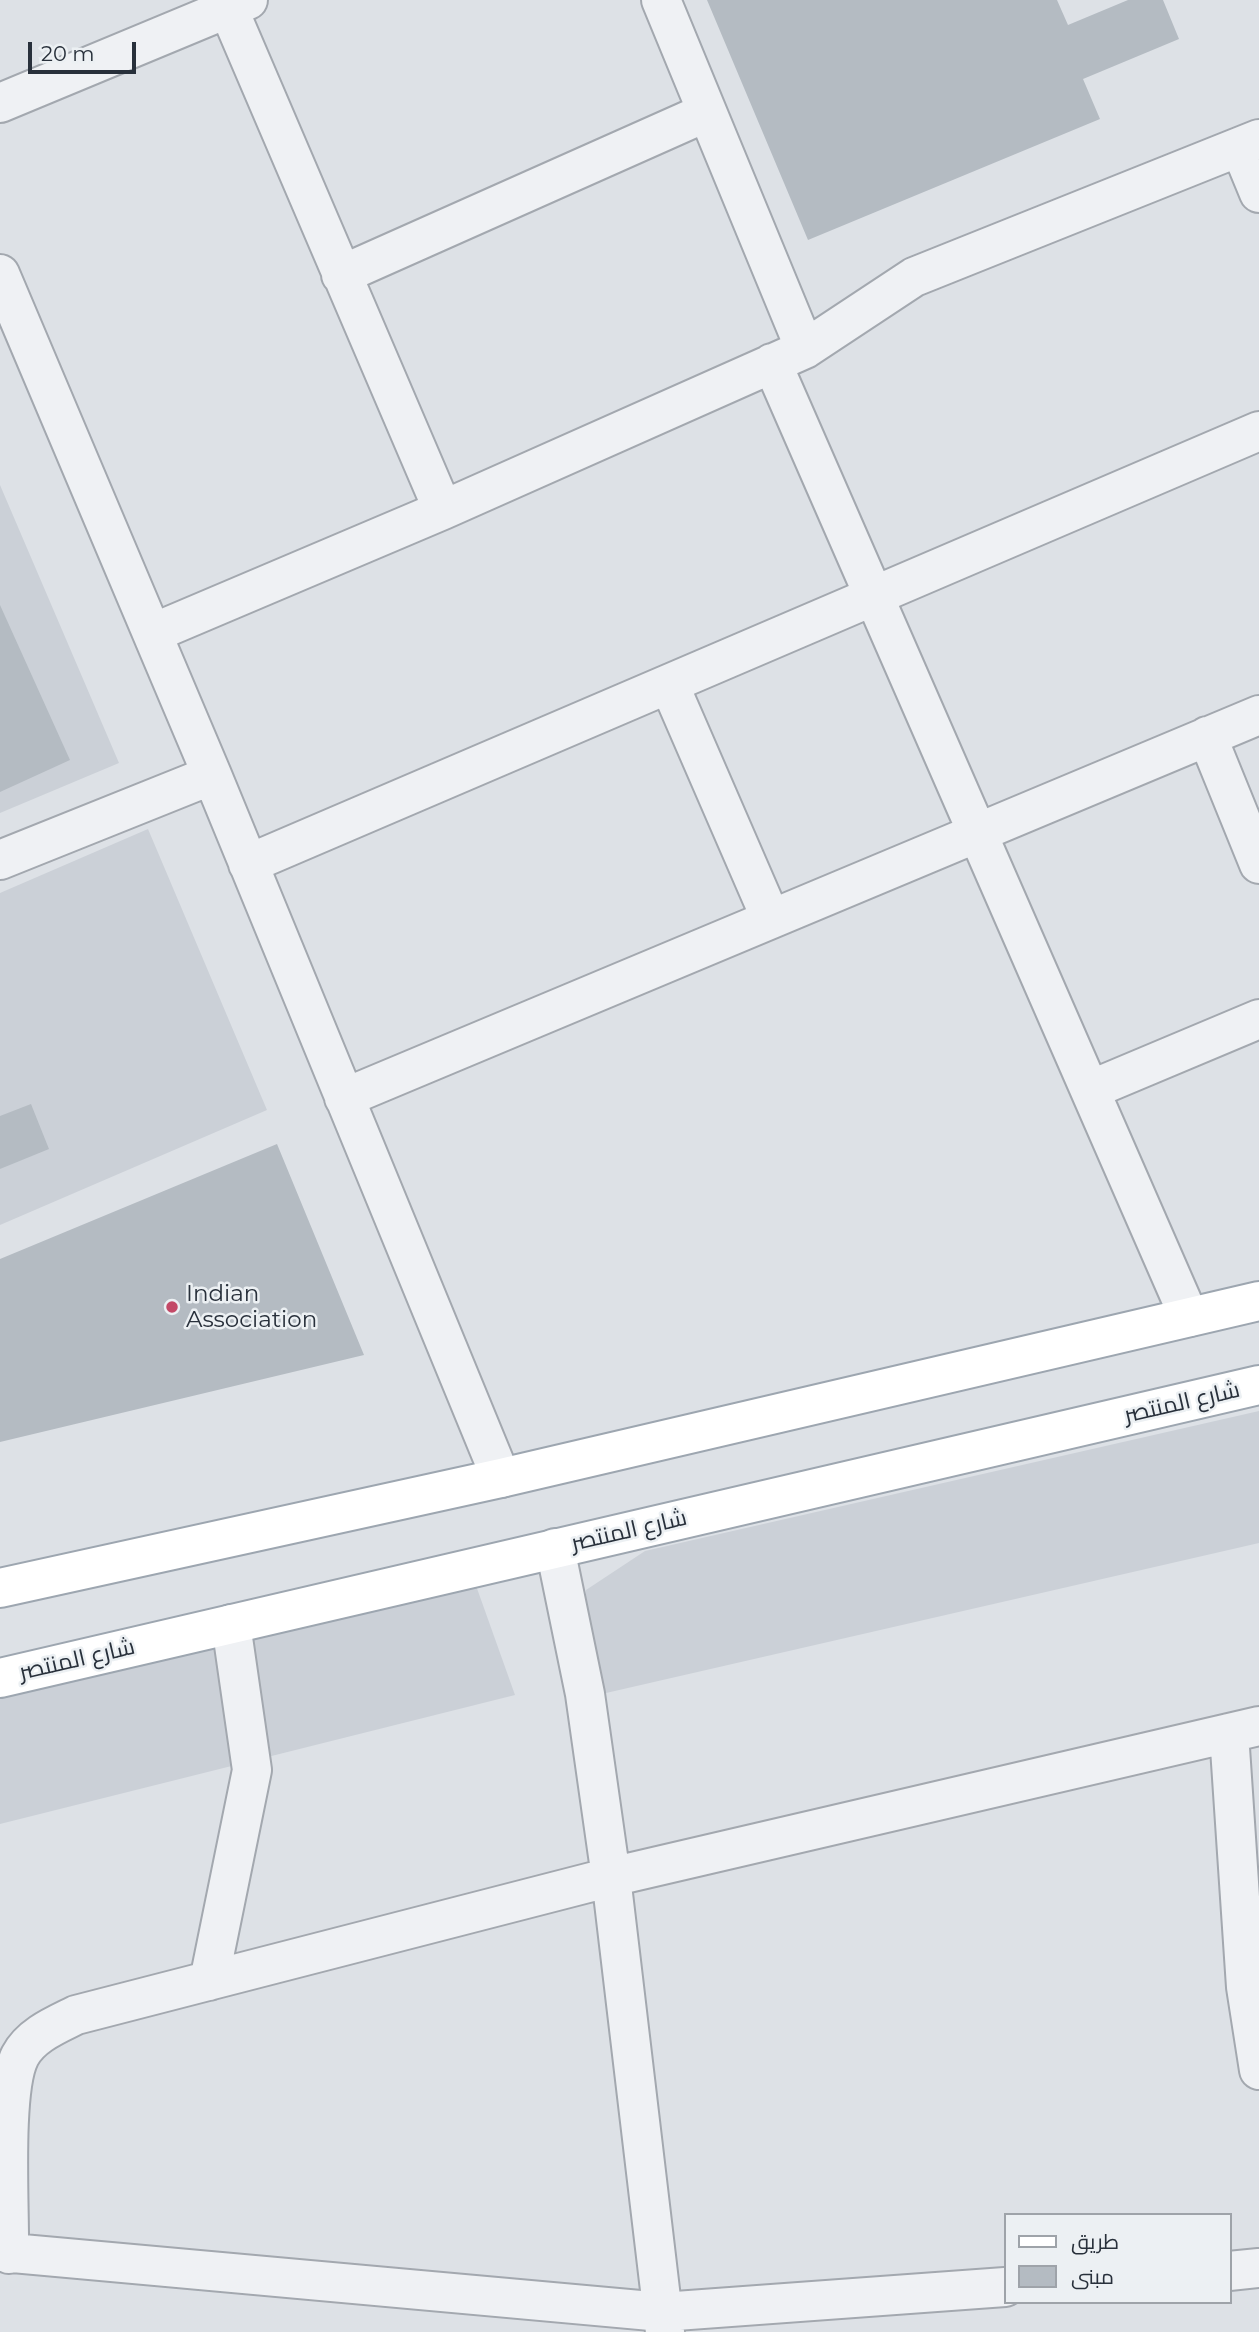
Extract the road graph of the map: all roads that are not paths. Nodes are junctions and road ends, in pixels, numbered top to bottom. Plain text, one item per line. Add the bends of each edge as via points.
1 (661, 0) edge
2 (238, 4) edge
3 (0, 103) edge
4 (707, 113) junction
5 (1250, 143) edge
6 (1259, 193) edge
7 (0, 274) edge
8 (341, 275) junction
9 (788, 356) junction
10 (1259, 431) edge
11 (443, 510) junction
12 (875, 596) junction
13 (153, 633) junction
14 (669, 684) junction
15 (1259, 715) edge
16 (1207, 736) junction
17 (212, 775) junction
18 (978, 832) junction
19 (0, 860) edge
20 (248, 864) junction
21 (1259, 864) edge
22 (771, 919) junction
23 (1259, 1019) edge
24 (1090, 1090) junction
25 (344, 1098) junction
26 (1259, 1301) edge
27 (1189, 1317) junction
28 (1259, 1385) edge
29 (501, 1478) junction
30 (555, 1548) junction
31 (0, 1588) edge
32 (232, 1624) junction
33 (0, 1678) edge
34 (1244, 1730) edge
35 (611, 1877) junction
36 (209, 1981) junction
37 (1252, 1987) edge
38 (1259, 2070) edge
39 (5, 2253) edge
40 (1259, 2268) edge
41 (1231, 2271) edge
42 (1004, 2287) edge
43 (664, 2322) edge

1 - 4 street
2 - 3 street
2 - 8 street
4 - 8 street
4 - 9 street
5 - 6 street
5 - 9 street via 914,277
7 - 13 street
8 - 11 street
9 - 11 street
9 - 12 street
10 - 12 street
11 - 13 street
12 - 14 street
12 - 18 street
13 - 17 street
14 - 20 street
14 - 22 street
15 - 16 street
16 - 18 street
16 - 21 street
17 - 19 street
17 - 20 street
18 - 22 street
18 - 24 street
20 - 25 street
22 - 25 street
23 - 24 street
24 - 27 street
25 - 29 street
26 - 27 main road
27 - 29 main road
28 - 30 main road, شارع المنتصر
29 - 31 main road
30 - 32 main road, شارع المنتصر
30 - 35 street via 585,1694
32 - 33 main road, شارع المنتصر
32 - 36 street via 252,1770
34 - 35 street
34 - 37 street
35 - 36 street
35 - 43 street
36 - 39 street via 76,2015 45,2030 21,2055 10,2088
37 - 38 street
39 - 43 street
40 - 41 street
42 - 43 street

